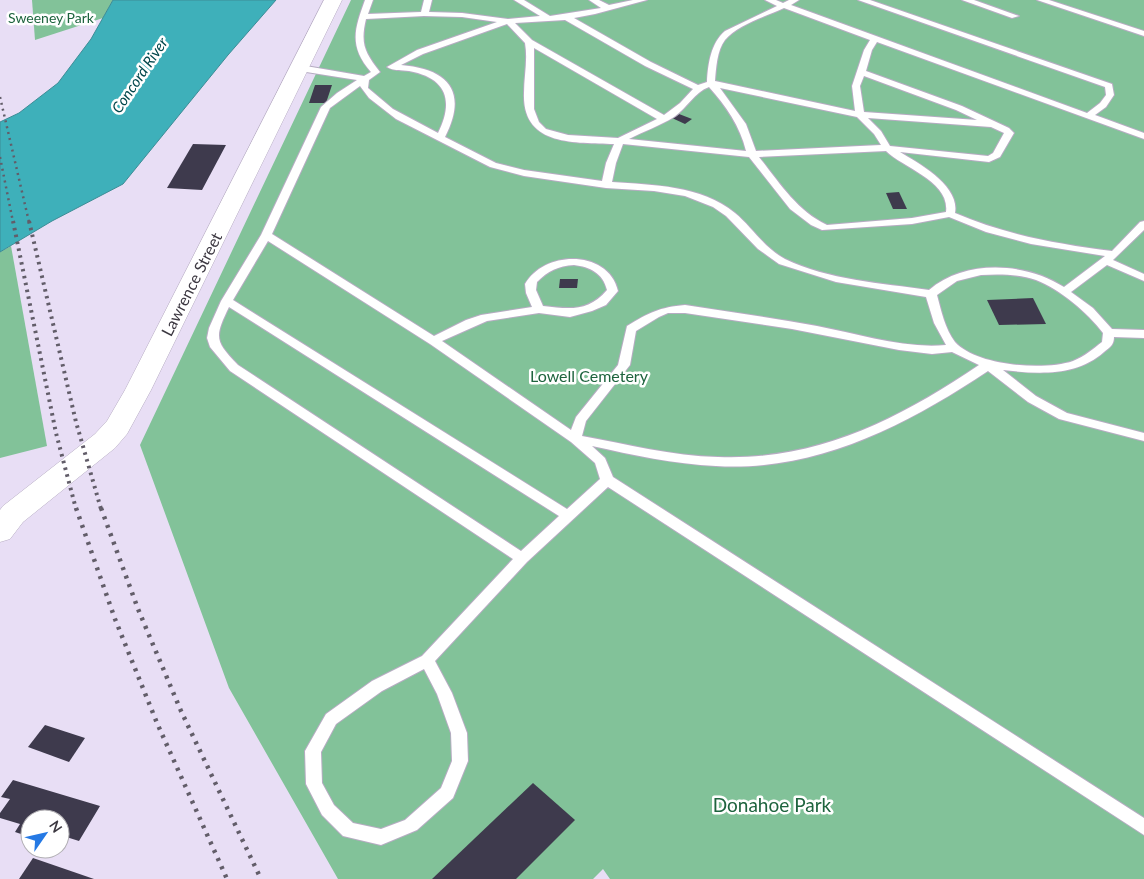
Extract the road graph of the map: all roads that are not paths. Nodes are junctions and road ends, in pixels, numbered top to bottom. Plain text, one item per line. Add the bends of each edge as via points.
1 (333, 0) edge
2 (369, 0) edge
3 (428, 0) edge
4 (518, 0) edge
5 (593, 0) edge
6 (643, 0) edge
7 (769, 0) edge
8 (795, 0) edge
9 (862, 0) edge
10 (966, 0) edge
11 (1041, 0) edge
12 (784, 6) junction
13 (608, 8) junction
14 (424, 14) junction
15 (1015, 16) dead end
16 (362, 17) junction
17 (547, 17) junction
18 (566, 17) junction
19 (508, 21) junction
20 (1144, 34) edge
21 (875, 39) junction
22 (529, 42) junction
23 (300, 68) junction
24 (391, 68) junction
25 (376, 72) junction
26 (860, 72) junction
27 (365, 79) junction
28 (711, 83) junction
29 (698, 88) junction
30 (860, 115) junction
31 (1088, 116) junction
32 (664, 118) junction
33 (993, 124) junction
34 (1144, 136) edge
35 (440, 138) junction
36 (620, 142) junction
37 (887, 148) junction
38 (752, 154) junction
39 (606, 185) junction
40 (950, 214) junction
41 (1144, 224) edge
42 (266, 235) junction
43 (1110, 258) junction
44 (1144, 278) edge
45 (1064, 292) junction
46 (931, 294) junction
47 (227, 301) junction
48 (539, 309) junction
49 (1109, 333) junction
50 (1144, 334) edge
51 (434, 341) junction
52 (955, 348) junction
53 (988, 365) junction
54 (1144, 437) edge
55 (575, 438) junction
56 (606, 480) junction
57 (569, 516) junction
58 (0, 531) edge
59 (522, 558) junction
60 (427, 660) junction
61 (1144, 828) edge

1 - 23 main road, Lawrence Street
2 - 16 lane
3 - 14 lane
4 - 17 lane
5 - 13 lane
6 - 13 lane
7 - 12 lane
8 - 12 lane
9 - 31 lane via 1108,86 1110,95
10 - 15 lane
11 - 20 lane
12 - 21 lane
12 - 28 lane via 733,30 722,39 711,67
13 - 18 lane
14 - 16 lane
14 - 19 lane
16 - 25 lane via 359,49
17 - 18 lane
17 - 19 lane
18 - 29 lane via 648,64
19 - 22 lane
19 - 24 lane via 420,52
21 - 26 lane
21 - 31 lane
22 - 32 lane
22 - 36 lane via 532,56 528,105 539,128 552,134
23 - 27 lane
23 - 58 main road, Lawrence Street via 117,427 105,441 13,514
24 - 25 lane
24 - 35 lane via 411,68 442,82 453,107 449,124
25 - 27 lane
26 - 30 lane via 856,86
26 - 33 lane via 959,108
27 - 35 lane via 364,88 371,97
27 - 42 lane via 326,107
28 - 29 lane
28 - 30 lane
28 - 38 lane via 739,118
29 - 32 lane via 690,99
30 - 33 lane
30 - 37 lane via 878,133
31 - 34 lane
32 - 36 lane via 631,132
33 - 37 lane via 1009,132 997,155 989,159
35 - 39 lane via 465,152 524,174
36 - 38 lane
36 - 39 lane
37 - 38 lane
37 - 40 lane via 914,164 948,195 952,207
38 - 40 lane via 800,213 826,228 912,221
39 - 46 lane via 671,190 698,196 729,214 781,262 809,272
40 - 43 lane via 1005,236
41 - 43 lane
42 - 47 lane
42 - 51 lane
43 - 44 lane
43 - 45 lane
45 - 46 lane via 1039,278 993,272 956,278
45 - 49 lane via 1097,316
46 - 52 lane via 941,325
47 - 57 lane
47 - 59 lane via 212,338 216,349 234,368
48 - 48 lane via 530,289 531,282 541,271 554,265 588,264 610,279 613,292 602,303 588,309 570,313
48 - 51 lane via 486,318
49 - 50 lane
49 - 53 lane via 1108,343 1088,358 1066,366 1034,370
51 - 55 lane
52 - 53 lane
52 - 55 lane via 932,350 899,346 725,314 667,310 631,329 624,365 580,420
53 - 54 lane via 1032,400 1063,416
53 - 55 lane via 896,422 854,440 807,454 747,462 692,460
55 - 56 lane via 601,461
56 - 57 lane
56 - 61 lane
57 - 59 lane
59 - 60 lane
60 - 60 lane via 377,686 332,719 313,751 314,784 328,810 349,830 381,837 411,825 447,793 460,761 459,733

